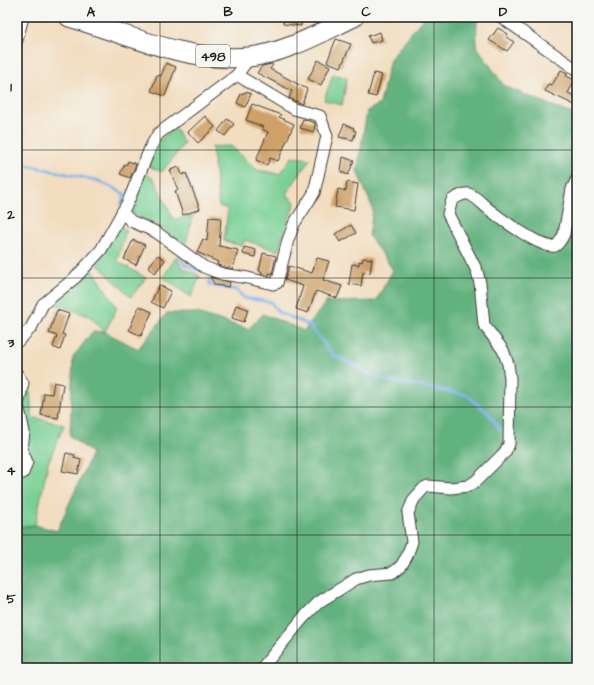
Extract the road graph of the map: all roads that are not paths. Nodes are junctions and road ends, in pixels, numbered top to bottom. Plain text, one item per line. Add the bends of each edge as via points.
1 (23, 17) edge
2 (69, 17) edge
3 (354, 17) edge
4 (501, 17) edge
5 (17, 40) edge
6 (250, 57) junction
7 (577, 70) edge
8 (237, 75) junction
9 (577, 179) edge
10 (122, 212) junction
11 (17, 342) edge
12 (17, 374) edge
13 (23, 473) dead end
14 (262, 668) edge

1 - 5 street
2 - 6 highway, 498 via 176,50 214,56
3 - 6 highway, 498 via 298,43
4 - 7 street
6 - 8 street
8 - 10 street via 158,134
8 - 10 street via 294,109 320,116 327,136 314,193 294,224 277,283 222,274 204,267 156,232 132,221
9 - 14 street via 572,188 564,234 555,246 536,241 493,213 470,194 462,194 452,200 448,214 477,271 484,325 503,350 508,364 508,444 505,452 468,486 424,488 414,499 408,513 412,542 401,566 392,572 356,578 319,602
10 - 11 street via 101,250 43,304 31,328
12 - 13 street via 23,383 18,405 24,432 22,450 27,462

